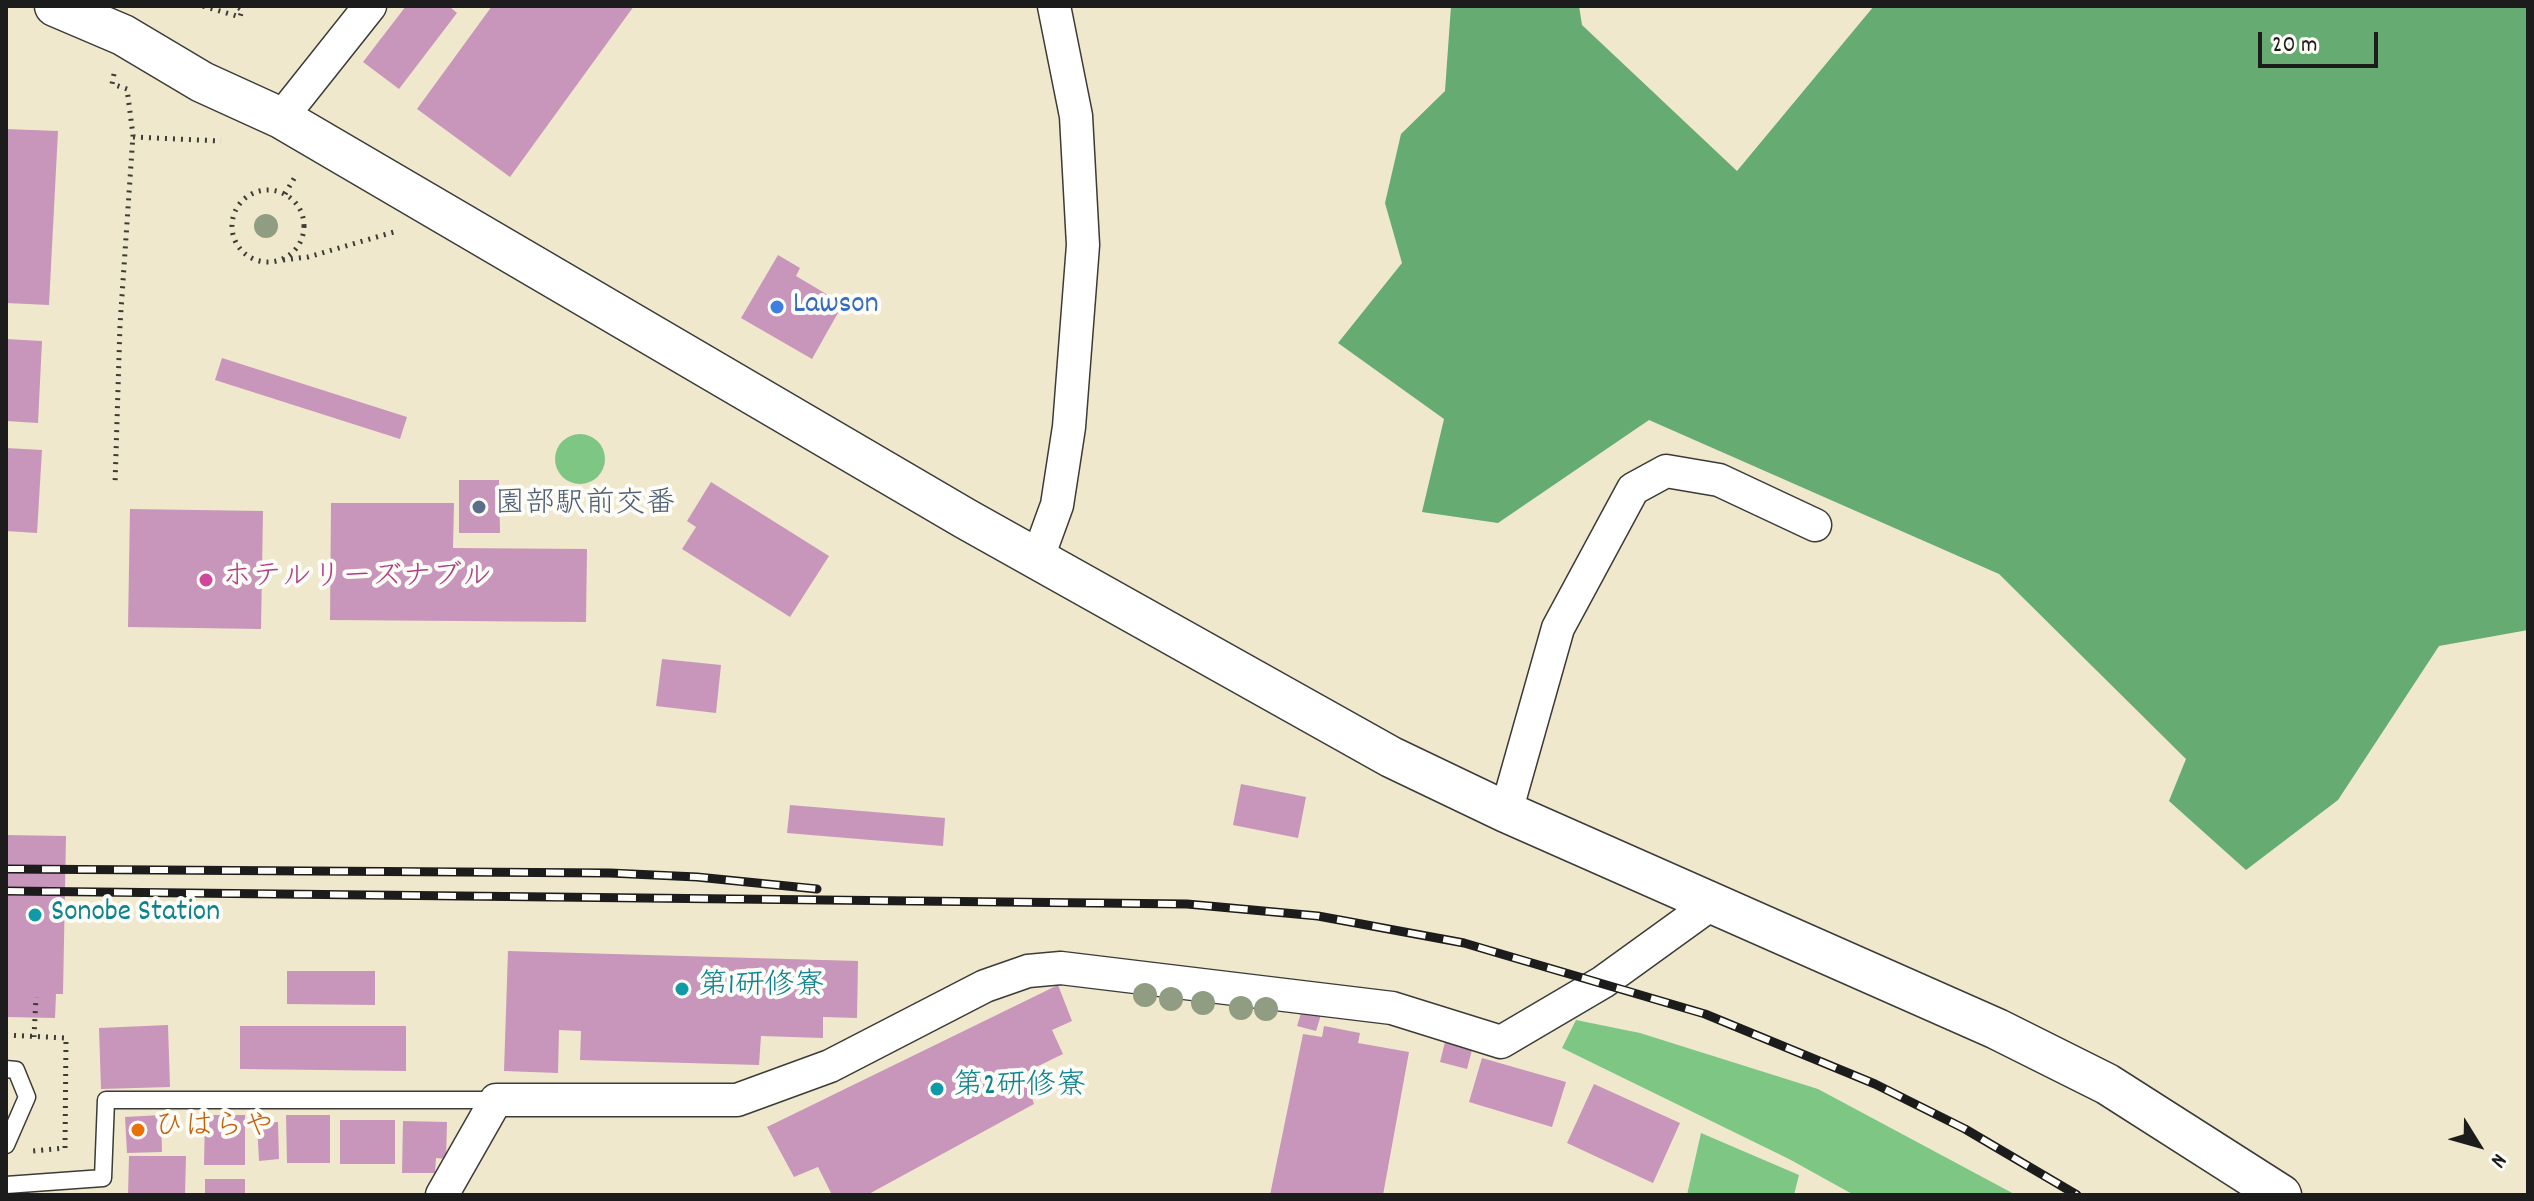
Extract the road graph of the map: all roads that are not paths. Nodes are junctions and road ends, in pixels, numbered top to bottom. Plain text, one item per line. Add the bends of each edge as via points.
1 (55, 6) edge
2 (370, 6) edge
3 (1054, 6) edge
4 (281, 118) junction
5 (1815, 525) dead end
6 (1037, 560) junction
7 (1506, 812) junction
8 (1711, 904) junction
9 (6, 1069) edge
10 (496, 1100) junction
11 (6, 1145) edge
12 (6, 1185) edge
13 (442, 1195) edge
14 (2281, 1195) edge

1 - 4 street via 123,35 202,82
2 - 4 street
3 - 6 street via 1076,116 1083,245 1069,427 1057,505
4 - 6 street
5 - 7 street via 1719,480 1666,471 1633,489 1558,628
6 - 7 street via 1378,750
7 - 8 street
8 - 10 street via 1603,982 1501,1042 1392,1008 1061,968 1028,971 985,986 830,1066 737,1100
8 - 14 street via 1997,1029 2093,1077
9 - 11 lane via 16,1070 27,1097
10 - 12 lane via 106,1100 103,1178
10 - 13 street

